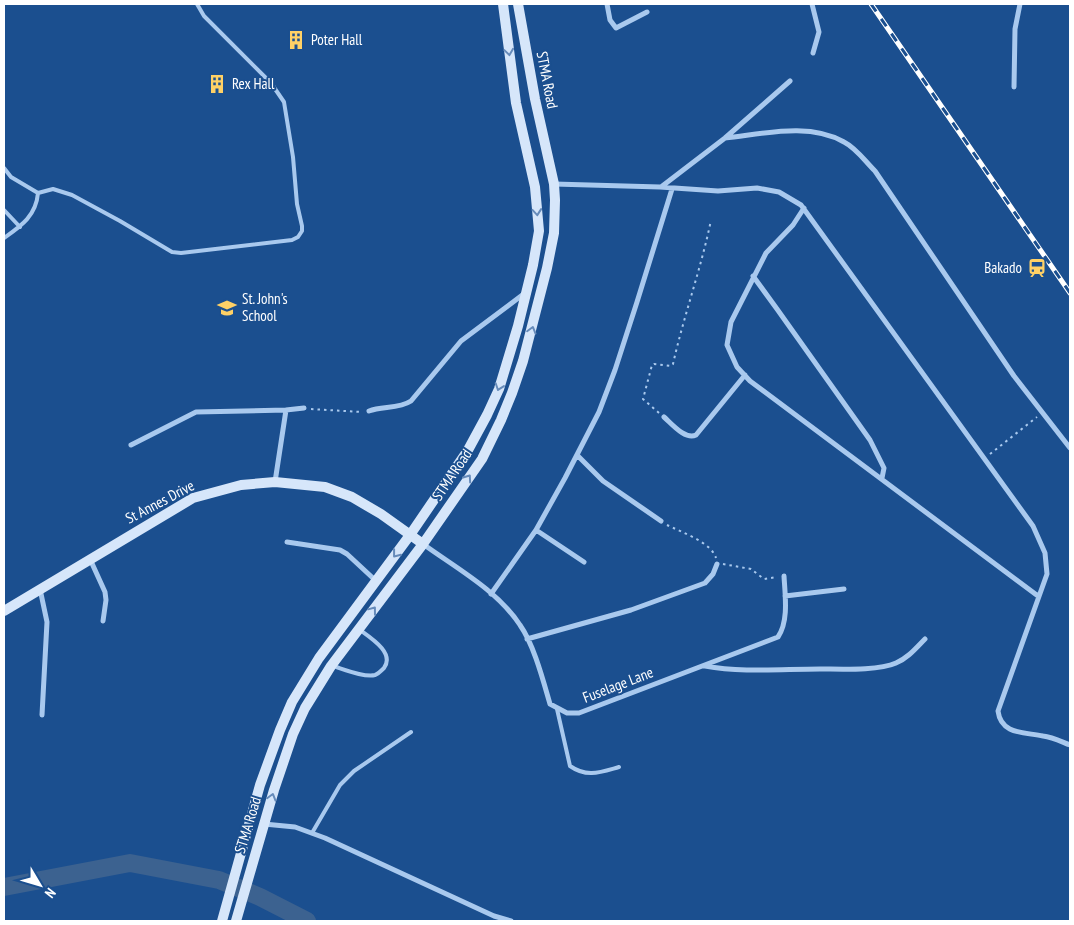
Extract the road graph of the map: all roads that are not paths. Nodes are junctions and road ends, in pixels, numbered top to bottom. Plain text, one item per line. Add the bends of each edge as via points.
1 (196, 4) edge
2 (502, 4) edge
3 (518, 4) edge
4 (607, 4) edge
5 (812, 4) edge
6 (1020, 4) edge
7 (647, 12) dead end
8 (813, 53) dead end
9 (790, 81) dead end
10 (1014, 87) dead end
11 (725, 138) junction
12 (4, 168) edge
13 (554, 184) junction
14 (660, 187) junction
15 (672, 189) junction
16 (38, 193) junction
17 (804, 208) junction
18 (4, 210) edge
19 (20, 227) junction
20 (4, 238) edge
21 (753, 276) junction
22 (526, 293) junction
23 (745, 376) junction
24 (304, 408) road end
25 (286, 410) junction
26 (369, 411) road end
27 (664, 417) road end
28 (130, 445) dead end
29 (1070, 448) edge
30 (577, 455) junction
31 (882, 478) junction
32 (275, 482) junction
33 (661, 522) road end
34 (536, 530) junction
35 (410, 535) junction
36 (287, 542) dead end
37 (423, 544) junction
38 (90, 559) junction
39 (584, 562) dead end
40 (717, 564) road end
41 (784, 576) road end
42 (375, 580) junction
43 (40, 589) junction
44 (844, 589) dead end
45 (491, 594) junction
46 (785, 596) junction
47 (1038, 596) junction
48 (4, 611) edge
49 (103, 621) dead end
50 (358, 629) junction
51 (527, 639) junction
52 (925, 639) dead end
53 (331, 666) junction
54 (704, 666) junction
55 (558, 709) junction
56 (42, 715) dead end
57 (411, 732) dead end
58 (1070, 745) edge
59 (619, 767) dead end
60 (263, 824) junction
61 (312, 834) junction
62 (222, 921) edge
63 (236, 921) edge
64 (511, 921) edge

1 - 16 lane via 271,83 284,102 302,226 298,237 172,252 72,195 53,189
2 -> 22 main road, STMA Road via 516,104 535,186 539,231
3 - 13 main road, STMA Road
4 - 7 street via 610,20 616,28
5 - 8 street via 819,32
6 - 10 street via 1015,29
9 - 11 street
11 - 14 street
11 - 29 street via 812,132 845,142 875,171 1014,376
12 - 16 lane via 11,177
13 - 14 street
37 -> 13 main road, STMA Road via 482,459 512,393 547,268 554,233
14 - 15 street
15 - 17 street via 718,191 757,188 779,192
15 - 30 street via 615,370
16 - 19 lane via 30,218
17 - 21 street via 793,225 766,253
17 - 47 street via 1033,526 1045,553 1047,574
18 - 19 lane
19 - 20 lane
21 - 23 street via 731,322 728,345 737,367
21 - 31 street via 870,440 884,468
22 - 26 street via 461,340 411,401
22 -> 35 main road, STMA Road via 499,389 488,415
23 - 27 street via 696,434 687,435
23 - 31 street
24 - 25 street
25 - 28 street via 196,412
25 - 32 street
30 - 33 street via 603,481
30 - 34 street
31 - 47 street
32 - 35 main road, St Annes Drive via 325,488 352,497
32 - 38 main road, St Annes Drive via 241,485 193,498
34 - 39 street
34 - 45 street
35 - 37 main road, St Annes Drive
35 -> 42 main road, STMA Road
36 - 42 street via 340,550
37 - 45 street
50 -> 37 main road, STMA Road
38 - 43 main road, St Annes Drive
38 - 49 street via 106,600
40 - 51 street via 705,583 631,610
41 - 46 street, Fuselage Lane
42 - 62 main road, STMA Road via 292,702 269,761
43 - 48 main road, St Annes Drive
43 - 56 street via 47,622
44 - 46 street
45 - 51 street via 508,608
46 - 54 street, Fuselage Lane via 783,630 778,637
47 - 58 street via 998,711 999,719 1016,732 1044,736
50 - 53 main road, STMA Road
50 - 53 lane via 387,655 382,670 375,675 362,674
51 - 55 street via 550,704
52 - 54 street via 905,658 884,667 727,670
60 -> 53 main road, STMA Road via 293,734
54 - 55 street, Fuselage Lane via 579,713
55 - 59 lane via 570,766 582,773 599,773
57 - 61 lane via 354,771 340,786
60 - 61 street via 295,827
60 - 63 main road, STMA Road
61 - 64 street

